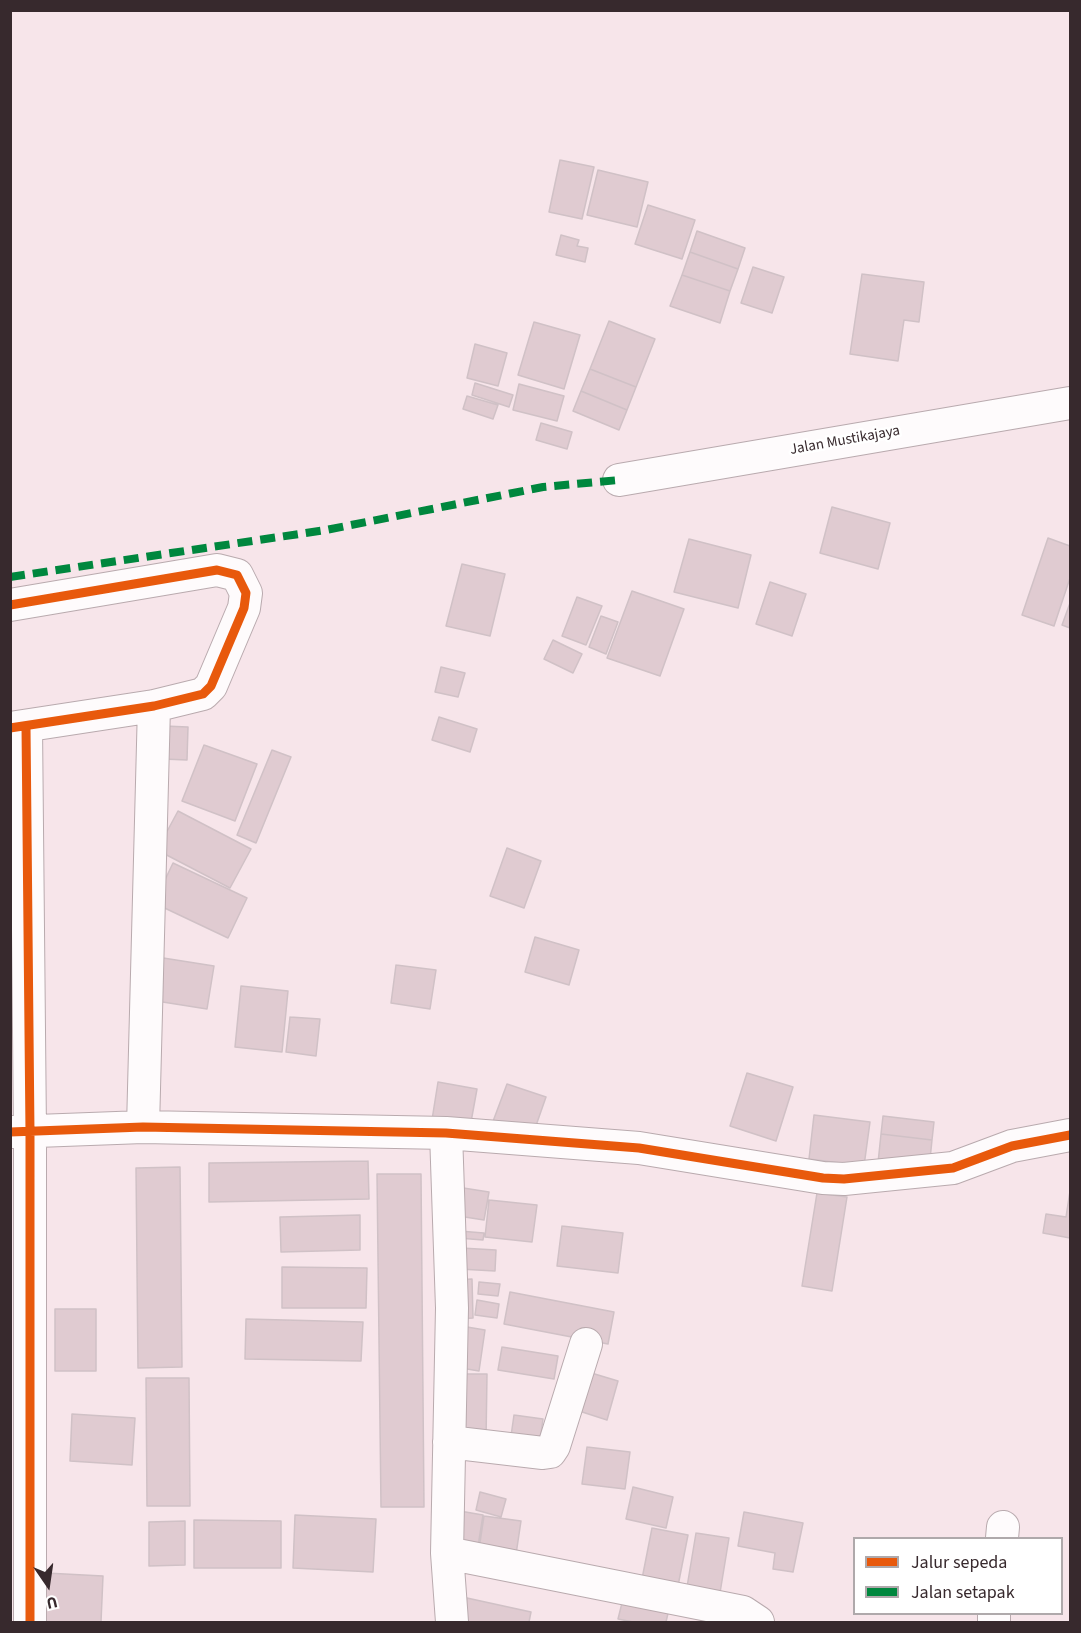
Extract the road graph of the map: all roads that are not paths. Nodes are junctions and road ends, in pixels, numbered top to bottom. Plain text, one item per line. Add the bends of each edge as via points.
1 (1071, 403) edge
2 (619, 480) dead end
3 (10, 605) edge
4 (154, 706) junction
5 (18, 727) edge
6 (143, 1127) junction
7 (20, 1133) edge
8 (446, 1133) junction
9 (1071, 1135) edge
10 (586, 1344) dead end
11 (449, 1442) junction
12 (447, 1553) junction
13 (30, 1623) edge
14 (452, 1623) edge
15 (758, 1623) edge

1 - 2 street, Jalan Mustikajaya
3 - 4 street via 217,570 237,575 246,593 244,608 211,686 200,695
4 - 5 street
4 - 6 street
5 - 7 street
6 - 7 street
6 - 8 street
7 - 13 street
8 - 9 street via 639,1148 844,1179 953,1168 1012,1146
8 - 11 street via 452,1308
10 - 11 street via 550,1452
11 - 12 street
12 - 14 street
12 - 15 street via 743,1611

